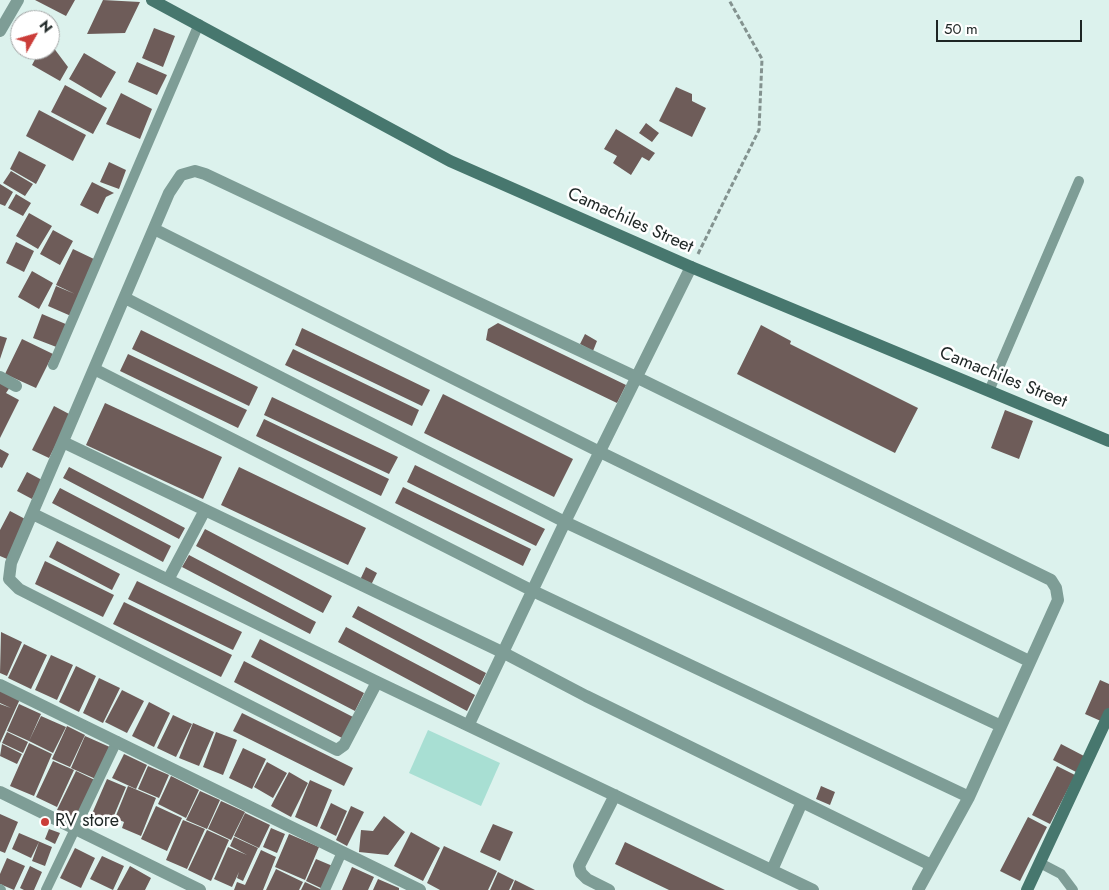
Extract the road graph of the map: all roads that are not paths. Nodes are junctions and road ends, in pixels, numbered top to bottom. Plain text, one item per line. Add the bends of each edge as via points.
1 (18, 0) edge
2 (152, 0) edge
3 (169, 4) edge
4 (199, 24) junction
5 (0, 31) edge
6 (1079, 181) dead end
7 (154, 229) junction
8 (691, 267) junction
9 (125, 298) junction
10 (53, 365) dead end
11 (94, 369) junction
12 (0, 376) edge
13 (638, 378) junction
14 (16, 386) dead end
15 (989, 391) junction
16 (1109, 440) edge
17 (63, 442) junction
18 (600, 452) junction
19 (205, 510) junction
20 (33, 514) junction
21 (565, 522) junction
22 (168, 580) junction
23 (533, 591) junction
24 (504, 653) junction
25 (1029, 661) junction
26 (377, 682) junction
27 (0, 685) edge
28 (1109, 714) edge
29 (469, 724) junction
30 (1001, 726) junction
31 (116, 741) junction
32 (0, 792) edge
33 (615, 794) junction
34 (969, 797) junction
35 (802, 802) junction
36 (77, 827) junction
37 (342, 852) junction
38 (1040, 863) junction
39 (930, 865) junction
40 (772, 870) junction
41 (46, 890) edge
42 (200, 890) edge
43 (325, 890) edge
44 (420, 890) edge
45 (609, 890) edge
46 (814, 890) edge
47 (918, 890) edge
48 (1026, 890) edge
49 (1073, 890) edge

1 - 5 street
2 - 3 street, Camachiles Street
3 - 4 street, Camachiles Street
4 - 8 street, Camachiles Street via 450,161
4 - 10 lane
6 - 15 lane
7 - 9 street
7 - 13 street via 169,193 181,175 195,171
7 - 18 street
8 - 13 street
8 - 15 street, Camachiles Street
9 - 11 street
9 - 21 street
11 - 17 street
11 - 23 street
12 - 14 street
13 - 18 street
13 - 25 street via 1051,580 1058,600
15 - 16 street, Camachiles Street
17 - 19 street
17 - 20 street
18 - 21 street
18 - 25 street
19 - 22 street
19 - 24 street
20 - 22 street
20 - 26 street via 11,563 9,579 19,589 337,750 344,745
21 - 23 street
21 - 30 street
22 - 26 street
23 - 24 street
23 - 34 street
24 - 29 street
24 - 35 street
25 - 30 street
26 - 29 street
27 - 31 street
28 - 38 street
29 - 33 street
30 - 34 street
31 - 36 lane
31 - 37 street
32 - 36 street
33 - 40 street
33 - 45 street via 579,866 587,879
34 - 39 street
35 - 39 street
35 - 40 street
36 - 41 lane
36 - 42 street
37 - 43 lane
37 - 44 street
38 - 48 street
38 - 49 lane via 1061,874
39 - 47 street
40 - 46 street

